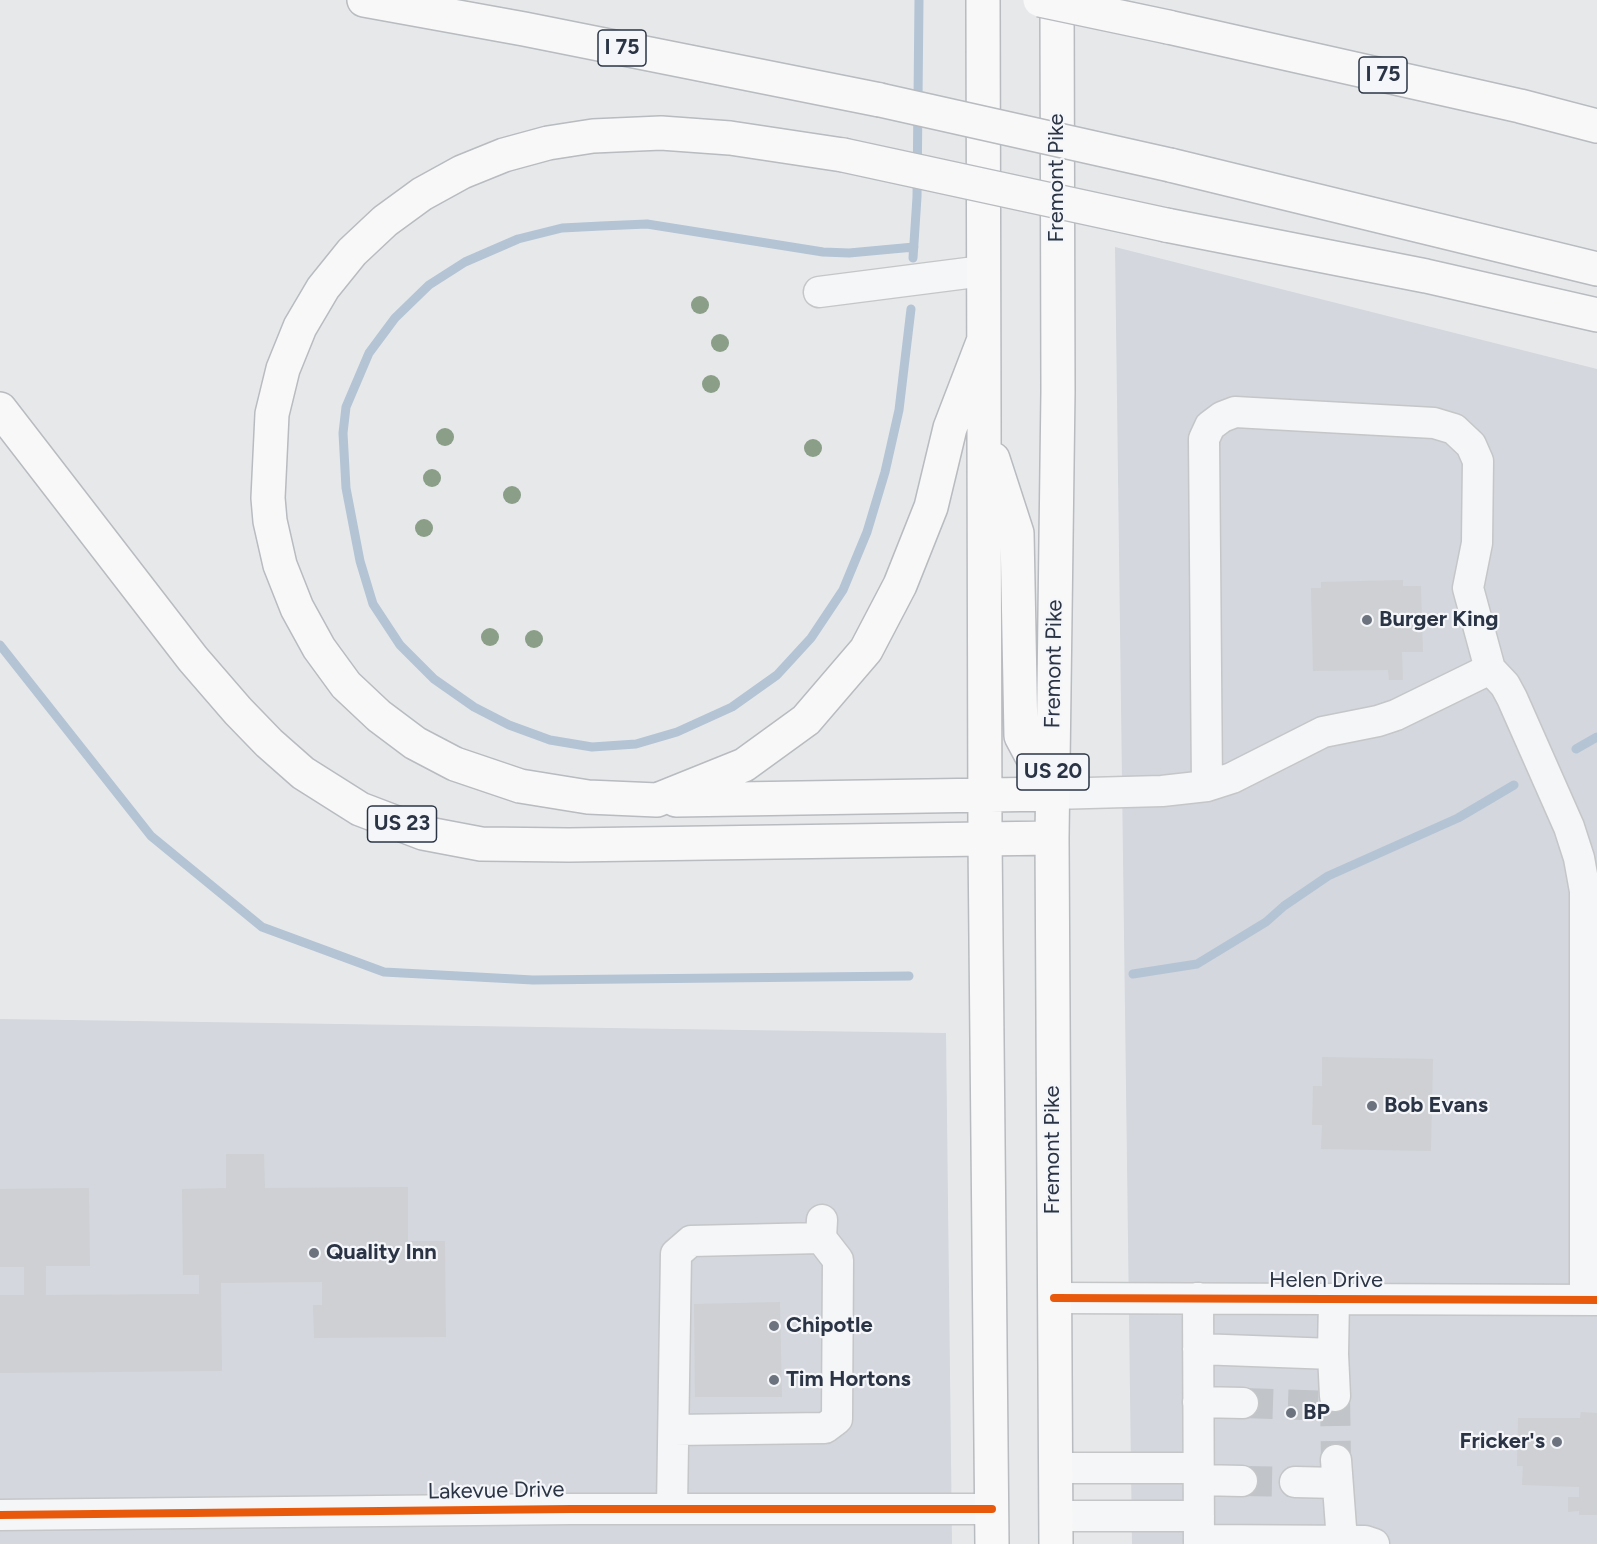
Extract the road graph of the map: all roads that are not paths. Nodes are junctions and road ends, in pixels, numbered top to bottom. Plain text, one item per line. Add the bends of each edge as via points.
1 (364, 0) edge
2 (983, 0) edge
3 (1040, 0) edge
4 (1057, 0) edge
5 (1597, 126) edge
6 (1597, 269) edge
7 (983, 271) junction
8 (819, 292) dead end
9 (1597, 315) edge
10 (983, 342) junction
11 (0, 410) edge
12 (983, 426) junction
13 (1490, 669) junction
14 (1207, 786) junction
15 (1053, 794) junction
16 (984, 795) junction
17 (657, 800) junction
18 (1052, 838) junction
19 (985, 839) junction
20 (1591, 919) edge
21 (1054, 1298) junction
22 (1198, 1298) junction
23 (1334, 1299) junction
24 (1591, 1300) edge
25 (1198, 1349) junction
26 (1334, 1354) junction
27 (1335, 1396) tunnel mouth
28 (1197, 1402) junction
29 (1243, 1403) tunnel mouth
30 (674, 1430) junction
31 (1055, 1468) junction
32 (1199, 1474) junction
33 (1242, 1481) tunnel mouth
34 (1295, 1482) tunnel mouth
35 (672, 1508) junction
36 (992, 1509) junction
37 (0, 1515) edge
38 (1056, 1530) edge
39 (1199, 1533) edge
40 (1342, 1541) junction
41 (992, 1544) edge
42 (1374, 1544) edge

1 - 6 highway, I 75, bridge via 880,100 1170,165
2 - 7 highway, US 20
3 - 5 highway, I 75, bridge
4 - 15 highway, Fremont Pike / US 20
7 - 8 street
7 - 10 highway, US 20
9 - 17 highway, bridge via 843,155 730,138 593,136 504,155 462,172 385,220 323,288 300,327 282,369 272,414 268,498 280,565 319,648 346,685 406,736 455,764 520,786 588,797
10 - 12 highway, US 20
10 - 17 highway via 950,428 931,507 900,585 866,650 806,720 744,765
11 - 19 highway, US 23 via 237,711 303,772 360,808 423,832 481,844
12 - 15 highway via 1017,533 1022,736
12 - 16 highway, US 20
13 - 14 street via 1396,715 1323,732 1232,778
13 - 14 street via 1468,588 1477,543 1478,461 1471,445 1454,429 1434,423 1235,412 1222,417 1210,426 1204,439
13 - 20 street via 1512,698 1569,827
14 - 15 street via 1162,792
15 - 16 highway
15 - 18 highway, Fremont Pike / US 20
16 - 17 highway
16 - 19 highway, US 20
18 - 19 highway
18 - 21 highway, Fremont Pike / US 20
19 - 36 highway, US 20
20 - 24 street
21 - 22 street, Helen Drive
21 - 31 highway, Fremont Pike / US 20
22 - 23 street, Helen Drive
22 - 25 street
23 - 24 street, Helen Drive
23 - 26 street
25 - 26 street
25 - 28 street
26 - 27 street
28 - 29 street
28 - 32 street
30 - 30 street via 676,1254 691,1241 822,1229 838,1260 837,1419 825,1428
30 - 35 street
31 - 32 street
31 - 38 highway, Fremont Pike / US 20
32 - 33 street
32 - 39 street
34 - 40 street via 1336,1472
35 - 36 street, Lakevue Drive
35 - 37 street, Lakevue Drive
36 - 41 highway, US 20
38 - 39 street
39 - 40 street
40 - 42 street

